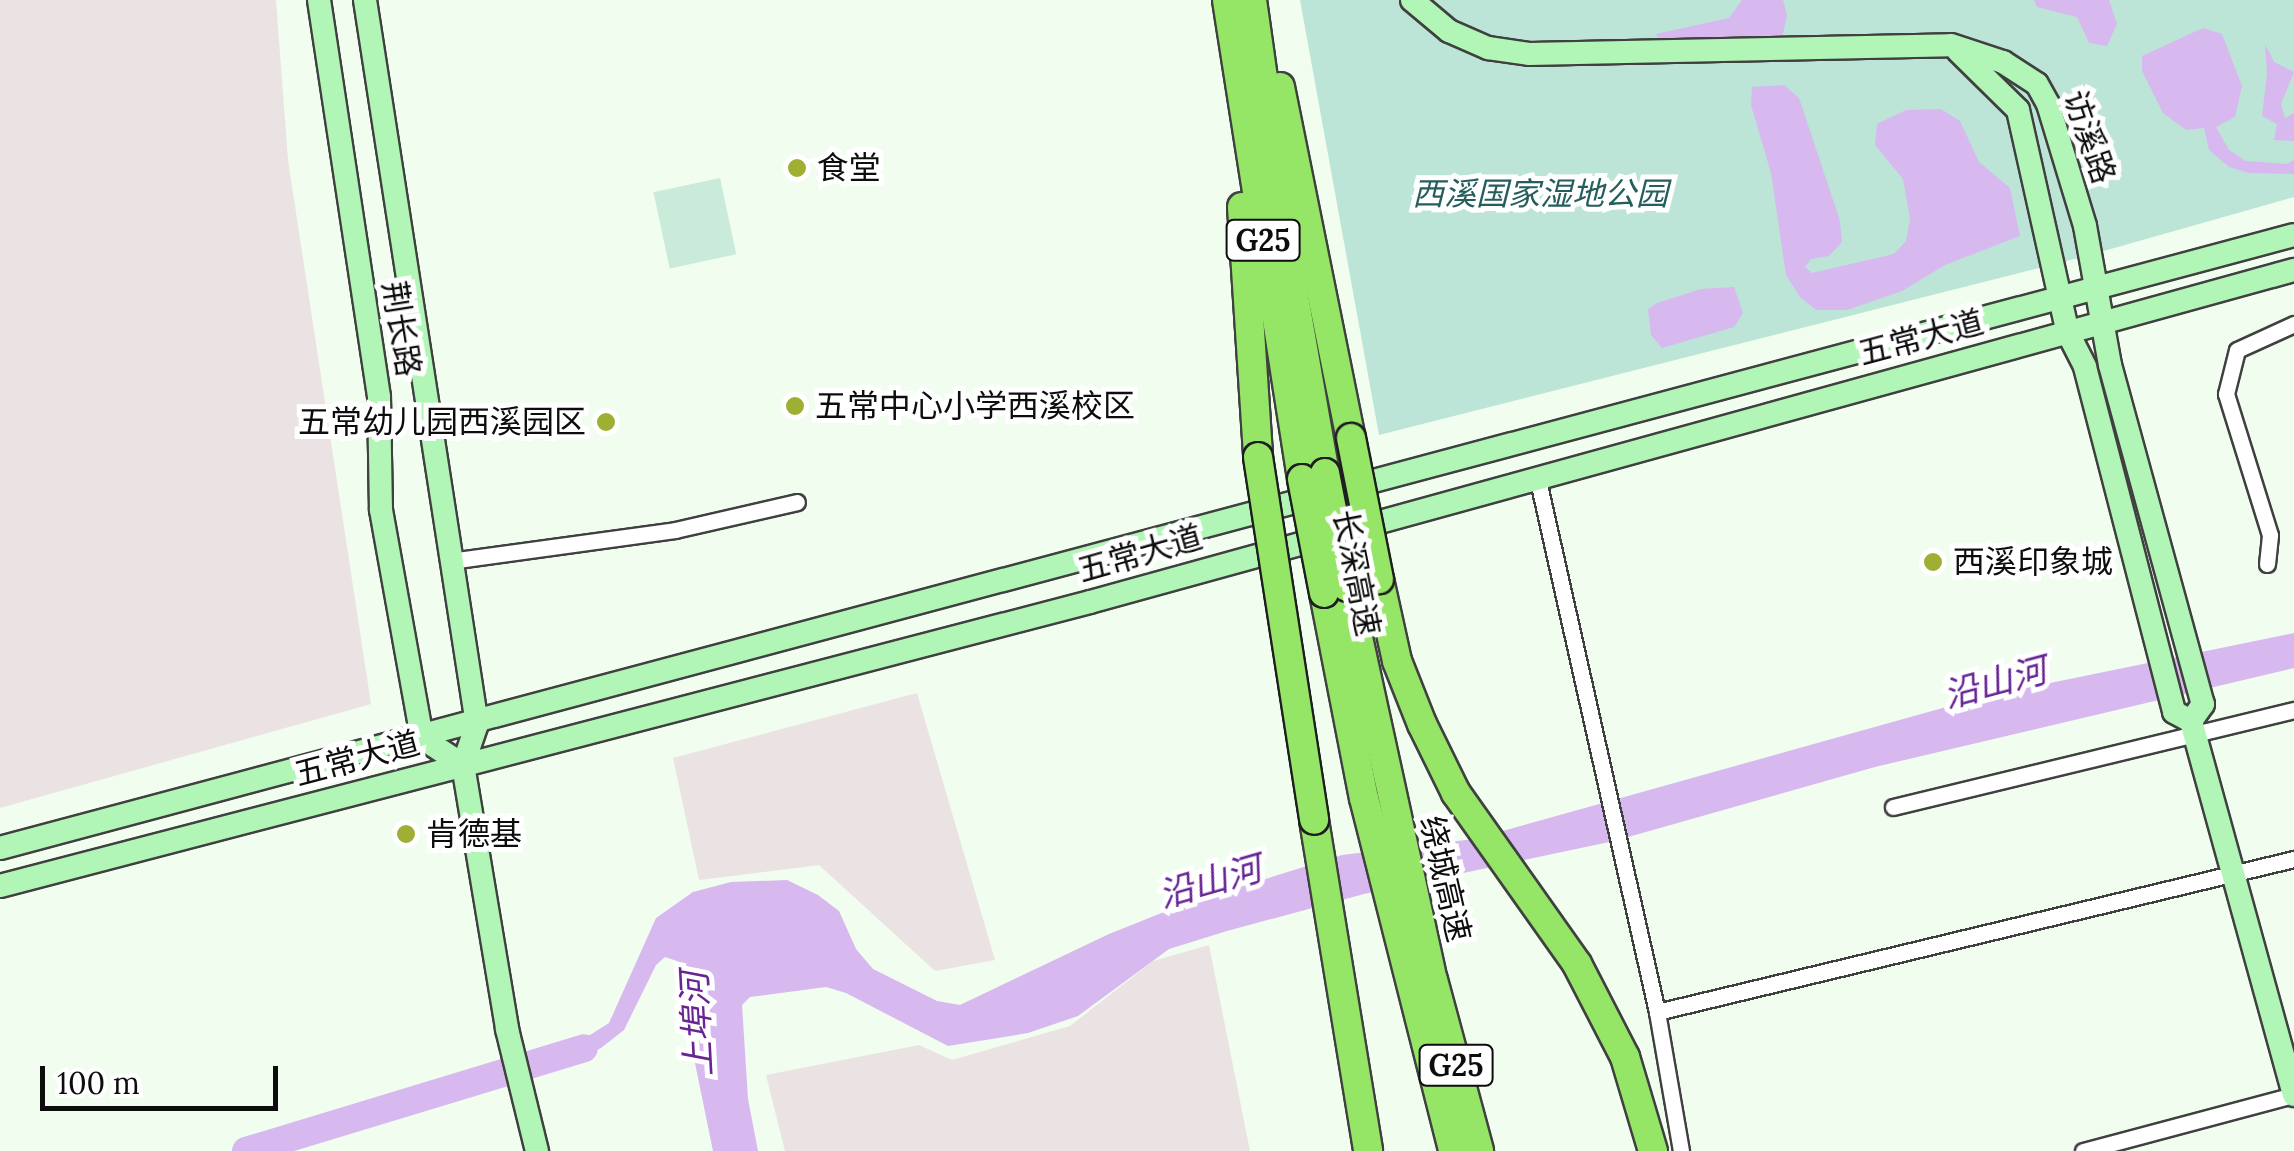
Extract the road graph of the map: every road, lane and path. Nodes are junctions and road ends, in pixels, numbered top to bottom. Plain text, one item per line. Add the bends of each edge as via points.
1 (319, 0) edge
2 (365, 0) edge
3 (1227, 0) edge
4 (1252, 0) edge
5 (1263, 0) edge
6 (1412, 0) edge
7 (1951, 45) junction
8 (1232, 46) junction
9 (2294, 235) edge
10 (2294, 270) edge
11 (2094, 286) junction
12 (2060, 295) junction
13 (2294, 324) edge
14 (2101, 325) junction
15 (2068, 332) junction
16 (1314, 476) junction
17 (1537, 476) junction
18 (798, 502) dead end
19 (450, 560) junction
20 (2268, 564) dead end
21 (2294, 710) edge
22 (2191, 718) junction
23 (476, 724) junction
24 (422, 738) junction
25 (463, 765) junction
26 (1377, 796) joint
27 (1893, 807) dead end
28 (0, 848) edge
29 (2294, 860) edge
30 (2233, 875) junction
31 (0, 886) edge
32 (1422, 986) junction
33 (1657, 1012) junction
34 (2294, 1095) edge
35 (537, 1151) edge
36 (1368, 1151) edge
37 (1442, 1151) edge
38 (1453, 1151) edge
39 (1478, 1151) edge
40 (1653, 1151) edge
41 (1681, 1151) edge
42 (2083, 1151) edge

1 - 24 main road, 荆长路 via 379,397 382,510
2 - 19 main road, 荆长路
3 - 8 highway, 长深高速 / G25
4 - 16 highway, 长深高速 / G25
5 - 40 highway, bridge via 1398,660 1456,794 1577,964 1625,1057
6 - 7 main road, 访溪路 via 1449,31 1488,48 1529,54
7 - 11 main road, 访溪路 via 2003,62 2037,84 2085,226
7 - 12 main road via 2018,110
8 - 16 highway, 长深高速 / G25
8 - 36 highway, bridge via 1258,456
9 - 11 main road, 五常大道
10 - 14 main road, 五常大道
11 - 12 main road, 五常大道
11 - 14 main road, 访溪路
12 - 15 main road
12 - 23 main road, 五常大道
13 - 20 street via 2238,350 2226,394 2270,535
14 - 15 main road, 五常大道
14 - 22 main road, 访溪路 via 2187,651
15 - 17 main road, 五常大道
15 - 22 main road via 2085,368 2160,659
16 - 26 highway, 长深高速 / G25, bridge
17 - 25 main road, 五常大道 via 1090,602
17 - 33 street
18 - 19 street via 675,530
19 - 23 main road, 荆长路
21 - 22 street
22 - 27 street
22 - 30 main road
23 - 24 main road, 五常大道
23 - 25 main road, 荆长路
24 - 25 main road
24 - 28 main road, 五常大道
25 - 31 main road, 五常大道
25 - 35 main road, 荆长路 via 508,1030
26 - 32 highway, 绕城高速 / G25
29 - 30 street
30 - 33 street
30 - 34 main road
32 - 37 highway
32 - 38 highway, G25
32 - 39 highway, G25
33 - 41 street
34 - 42 street

